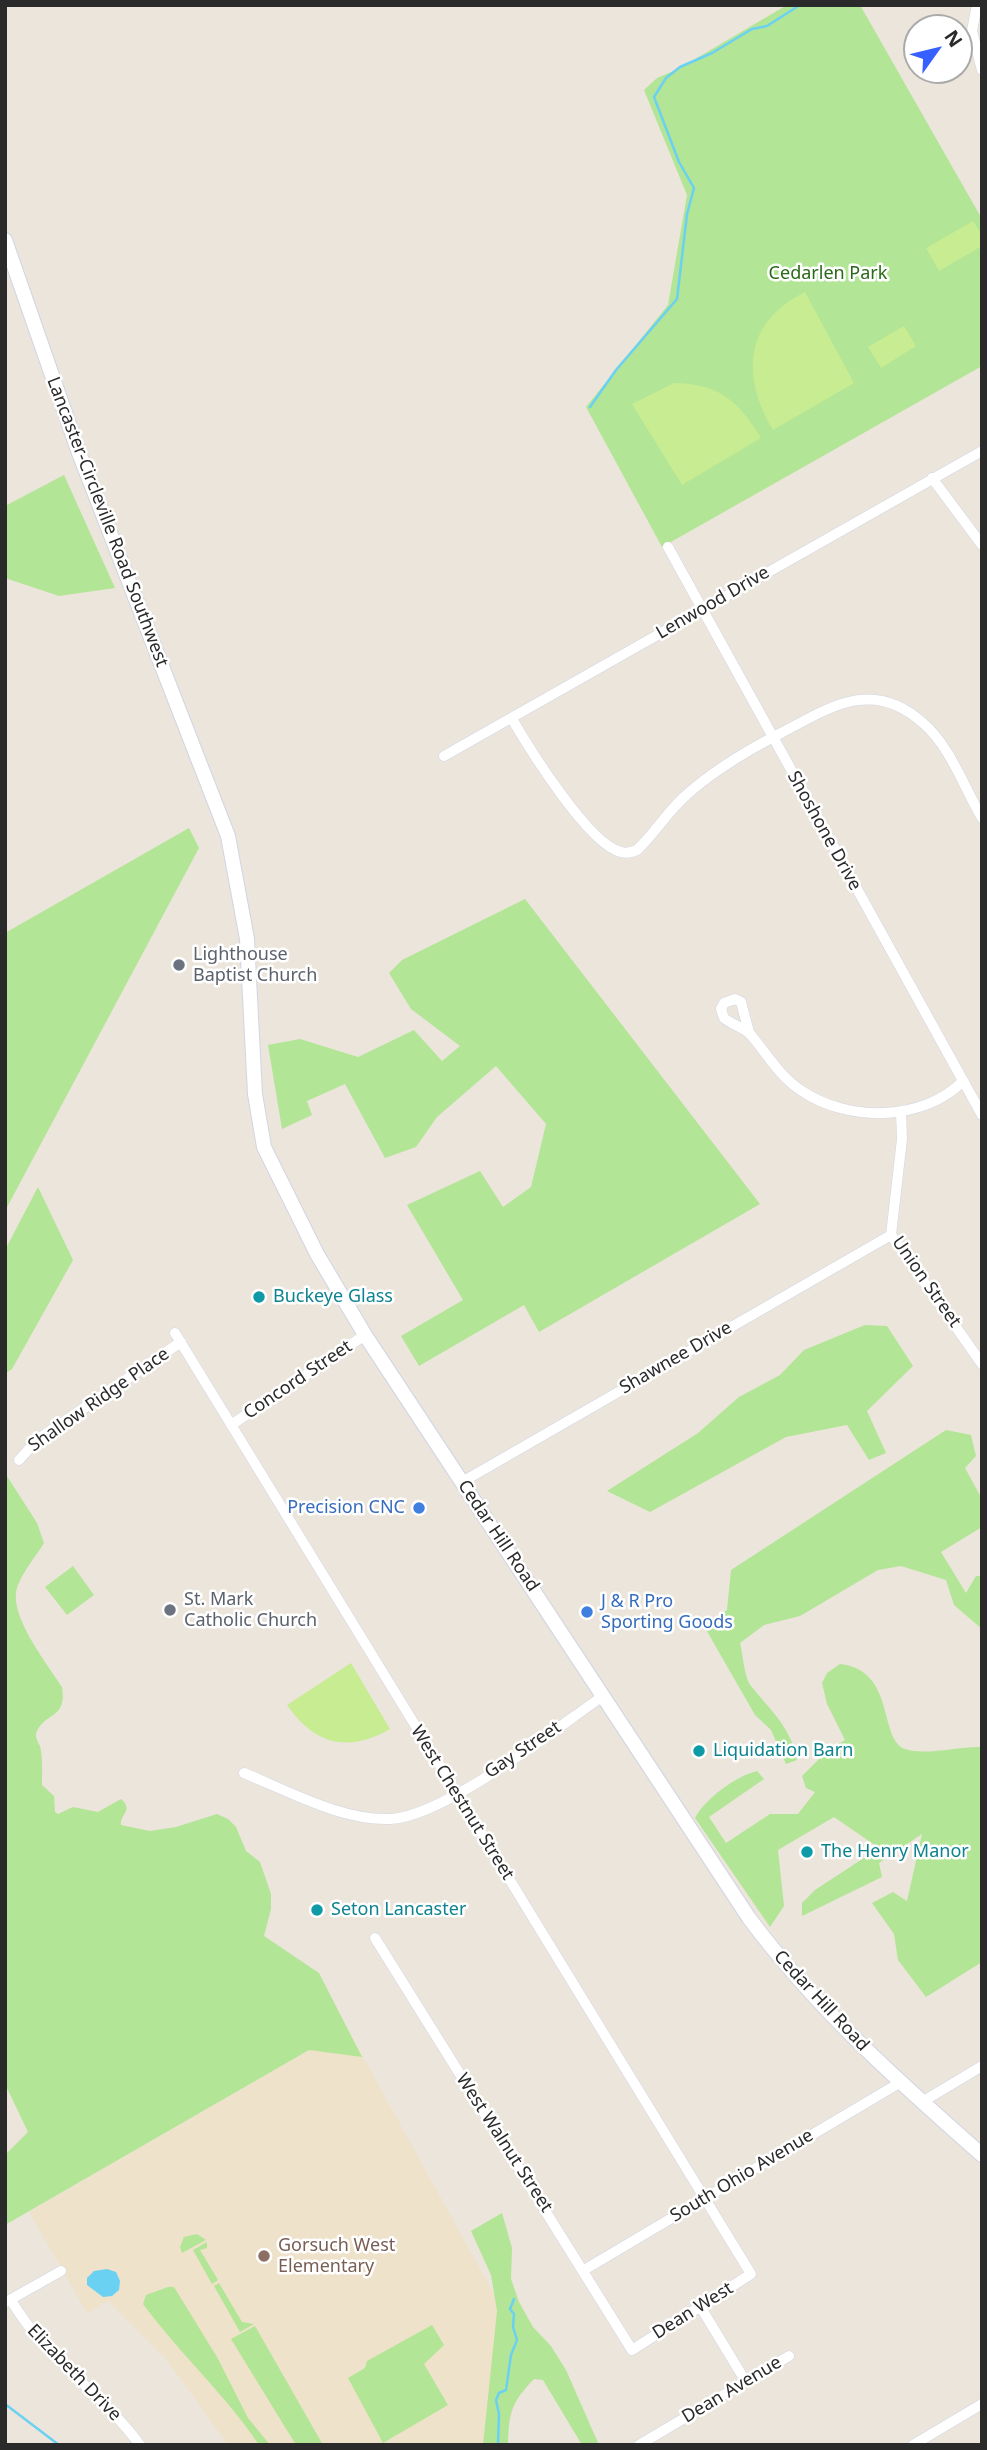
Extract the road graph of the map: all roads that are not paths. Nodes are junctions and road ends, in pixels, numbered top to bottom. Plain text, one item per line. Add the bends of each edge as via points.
1 (977, 5) edge
2 (982, 71) edge
3 (5, 240) edge
4 (982, 451) edge
5 (932, 478) junction
6 (982, 545) edge
7 (668, 547) dead end
8 (700, 610) junction
9 (512, 719) junction
10 (771, 738) junction
11 (444, 756) dead end
12 (222, 816) joint
13 (982, 818) edge
14 (749, 1032) dead end
15 (963, 1081) junction
16 (901, 1112) junction
17 (982, 1115) edge
18 (891, 1234) junction
19 (365, 1335) junction
20 (178, 1338) joint
21 (982, 1364) edge
22 (231, 1425) junction
23 (19, 1460) dead end
24 (462, 1482) junction
25 (603, 1696) junction
26 (244, 1773) dead end
27 (456, 1795) junction
28 (375, 1938) dead end
29 (982, 2066) edge
30 (901, 2082) junction
31 (922, 2102) junction
32 (982, 2155) edge
33 (706, 2197) junction
34 (584, 2270) junction
35 (61, 2271) dead end
36 (750, 2272) joint
37 (8, 2301) edge
38 (700, 2306) junction
39 (632, 2350) joint
40 (789, 2356) dead end
41 (746, 2382) junction
42 (982, 2404) edge
43 (140, 2445) edge
44 (639, 2445) edge
45 (914, 2445) edge

1 - 2 street via 972,32
3 - 12 main road, Lancaster-Circleville Road Southwest via 79,453
4 - 5 street, Lenwood Drive
5 - 6 street
5 - 8 street, Lenwood Drive
7 - 8 street, Shoshone Drive
8 - 9 street, Lenwood Drive
8 - 10 street, Shoshone Drive
9 - 10 street via 575,811 621,852 637,850 702,780
9 - 11 street, Lenwood Drive
10 - 13 street via 836,704 895,705 934,734
10 - 15 street, Shoshone Drive
12 - 19 main road, Cedar Hill Road via 246,933 254,1088 262,1139 317,1254
14 - 16 street via 774,1066 813,1098 853,1111
15 - 16 street via 947,1096
15 - 17 street, Shoshone Drive
16 - 18 street, Union Street
18 - 21 street, Union Street
18 - 24 street, Shawnee Drive
19 - 22 street, Concord Street
19 - 24 main road, Cedar Hill Road
20 - 22 street, West Chestnut Street
20 - 23 street, Shallow Ridge Place via 37,1440
22 - 27 street, West Chestnut Street
24 - 25 main road, Cedar Hill Road
25 - 27 street, Gay Street
25 - 30 main road, Cedar Hill Road via 775,1952 845,2032
26 - 27 street, Gay Street via 328,1806 376,1818 412,1814
27 - 33 street, West Chestnut Street
28 - 34 street, West Walnut Street
29 - 31 street
30 - 31 main road, Cedar Hill Road
30 - 33 street, South Ohio Avenue
31 - 32 main road, Cedar Hill Road
33 - 34 street, South Ohio Avenue
33 - 36 street, West Chestnut Street
34 - 39 street, West Walnut Street
35 - 37 street
36 - 38 street, Dean West
37 - 43 street, Elizabeth Drive via 36,2340 104,2402
38 - 39 street, Dean West
38 - 41 street
40 - 41 street, Dean Avenue
41 - 44 street, Dean Avenue
42 - 45 street

